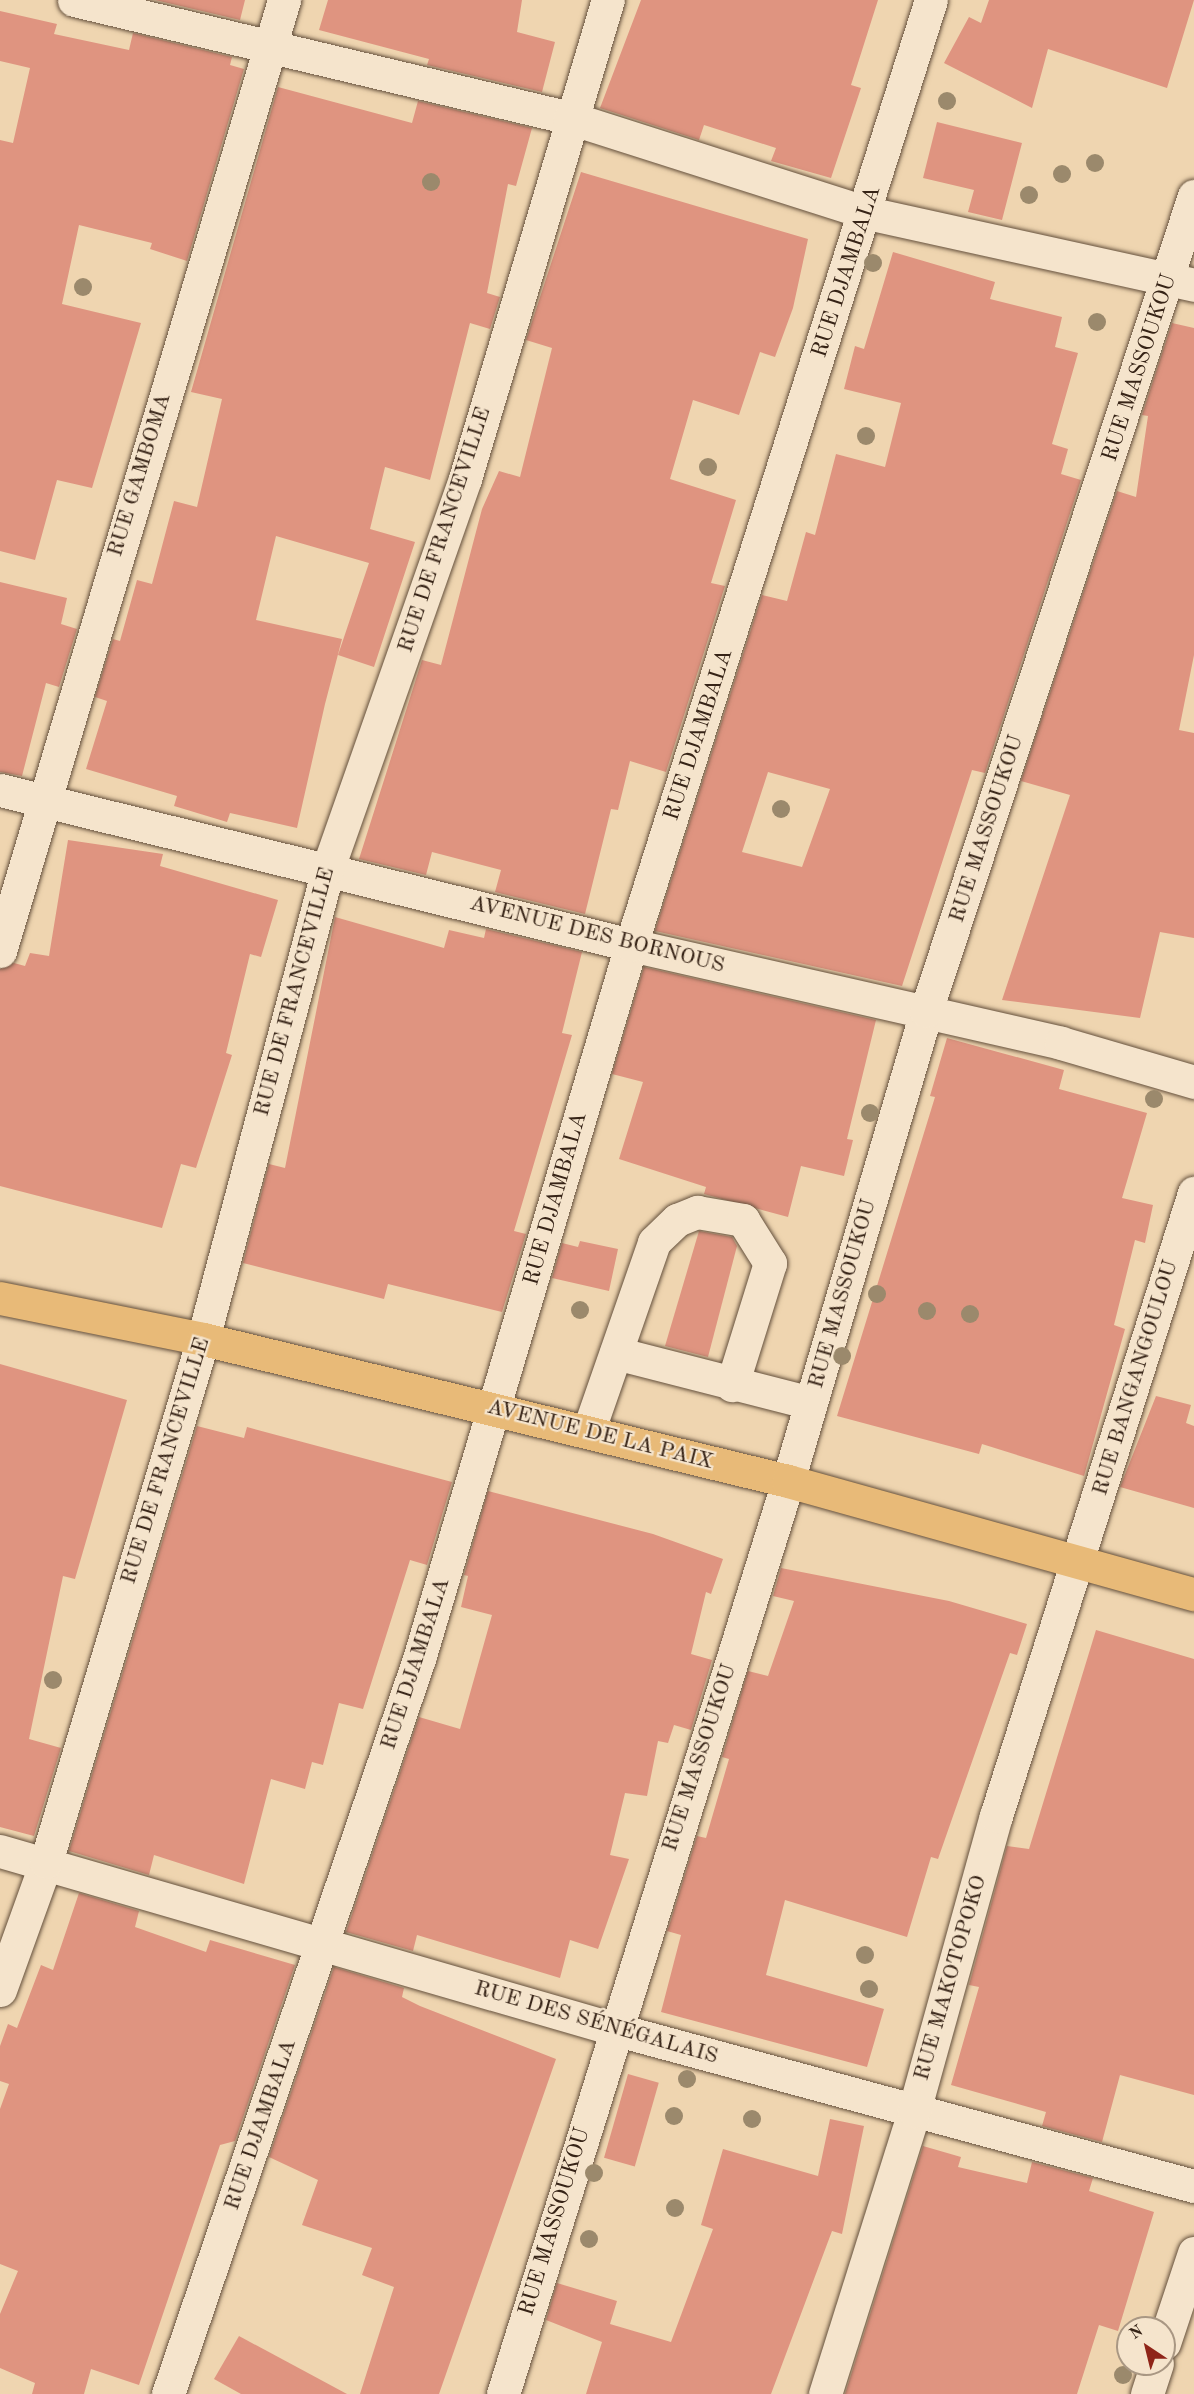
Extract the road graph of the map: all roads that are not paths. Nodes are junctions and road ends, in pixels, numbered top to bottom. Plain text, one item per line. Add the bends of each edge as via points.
1 (74, 0) edge
2 (284, 0) edge
3 (608, 0) edge
4 (931, 0) edge
5 (267, 48) junction
6 (570, 118) junction
7 (1194, 196) edge
8 (867, 213) junction
9 (1182, 282) edge
10 (0, 790) edge
11 (43, 801) junction
12 (328, 868) junction
13 (631, 945) junction
14 (0, 951) edge
15 (926, 1011) junction
16 (1194, 1082) edge
17 (1194, 1193) edge
18 (0, 1298) edge
19 (203, 1339) junction
20 (616, 1353) junction
21 (732, 1386) junction
22 (811, 1403) junction
23 (494, 1409) junction
24 (588, 1432) junction
25 (788, 1481) junction
26 (1078, 1563) junction
27 (1194, 1594) edge
28 (0, 1851) edge
29 (46, 1862) junction
30 (324, 1946) junction
31 (0, 1990) edge
32 (614, 2029) junction
33 (914, 2111) junction
34 (1194, 2186) edge
35 (1194, 2253) edge
36 (1173, 2316) edge
37 (1153, 2376) edge
38 (168, 2394) edge
39 (503, 2394) edge
40 (825, 2394) edge
41 (1147, 2394) edge

1 - 5 street
2 - 5 street, RUE GAMBOMA
3 - 6 street, RUE DE FRANCEVILLE
4 - 8 street, RUE DJAMBALA
5 - 6 street
5 - 11 street, RUE GAMBOMA
6 - 8 street
6 - 12 street, RUE DE FRANCEVILLE via 465,479
7 - 9 street, RUE MASSOUKOU
8 - 9 street
8 - 13 street, RUE DJAMBALA
9 - 15 street, RUE MASSOUKOU
10 - 11 street, AVENUE DES BORNOUS
11 - 12 street, AVENUE DES BORNOUS
11 - 14 street, RUE GAMBOMA
12 - 13 street, AVENUE DES BORNOUS
12 - 19 street, RUE DE FRANCEVILLE
13 - 15 street, AVENUE DES BORNOUS
13 - 23 street, RUE DJAMBALA
15 - 16 street, AVENUE DES BORNOUS
15 - 22 street, RUE MASSOUKOU
17 - 26 street, RUE BANGANGOULOU
18 - 19 main road, AVENUE DE LA PAIX
19 - 23 main road, AVENUE DE LA PAIX
19 - 29 street, RUE DE FRANCEVILLE
20 - 21 street
20 - 21 street via 654,1242 677,1220 697,1212 743,1220 770,1263
20 - 24 street
21 - 22 street
22 - 25 street, RUE MASSOUKOU
23 - 24 main road, AVENUE DE LA PAIX
23 - 30 street, RUE DJAMBALA via 419,1659
24 - 25 main road, AVENUE DE LA PAIX
25 - 26 main road, AVENUE DE LA PAIX
25 - 32 street, RUE MASSOUKOU
26 - 27 main road, AVENUE DE LA PAIX
26 - 33 street, RUE MAKOTOPOKO via 996,1816
28 - 29 street, RUE DES SÉNÉGALAIS
29 - 30 street, RUE DES SÉNÉGALAIS
29 - 31 street, RUE DE FRANCEVILLE
30 - 32 street, RUE DES SÉNÉGALAIS
30 - 38 street, RUE DJAMBALA
32 - 33 street, RUE DES SÉNÉGALAIS
32 - 39 street, RUE MASSOUKOU
33 - 34 street, RUE DES SÉNÉGALAIS
33 - 40 street, RUE MAKOTOPOKO
35 - 36 street
37 - 41 street

